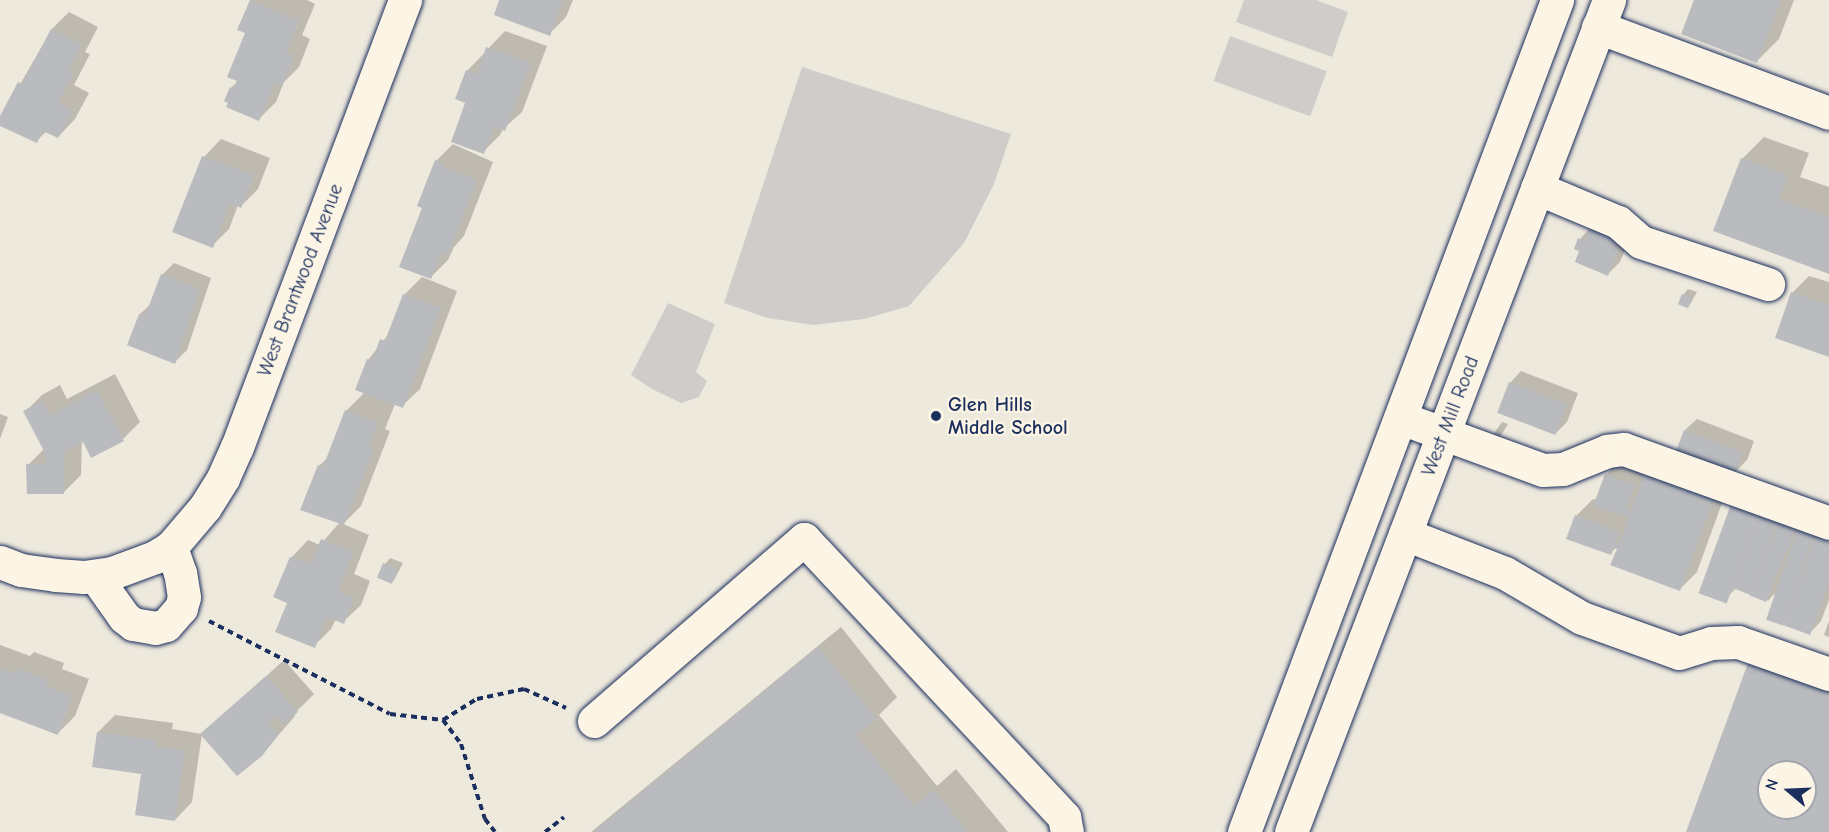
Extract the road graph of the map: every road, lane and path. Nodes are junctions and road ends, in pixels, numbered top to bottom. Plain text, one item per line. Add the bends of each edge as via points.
1 (405, 0) edge
2 (1557, 0) edge
3 (1604, 14) edge
4 (1829, 113) edge
5 (1537, 188) junction
6 (1768, 284) dead end
7 (1401, 418) junction
8 (1443, 434) junction
9 (1829, 523) edge
10 (1405, 534) junction
11 (171, 547) junction
12 (0, 562) edge
13 (95, 576) junction
14 (198, 615) dead end
15 (1829, 674) edge
16 (443, 720) junction
17 (594, 721) joint
18 (564, 817) dead end
19 (495, 832) edge
20 (544, 832) edge
21 (1067, 832) edge
22 (1244, 832) edge
23 (1291, 832) edge

1 - 11 main road, West Brantwood Avenue via 237,447 204,507
2 - 7 main road
3 - 4 main road
3 - 5 main road, West Mill Road
5 - 6 main road via 1618,222 1641,242
5 - 8 main road, West Mill Road
7 - 8 main road
7 - 22 main road
8 - 9 main road via 1543,470 1563,470 1607,451 1624,449
8 - 10 main road, West Mill Road
10 - 15 main road via 1504,573 1582,618 1679,652 1711,643 1738,642
10 - 23 main road, West Mill Road
11 - 13 main road via 130,567
11 - 13 main road via 184,597 181,608 166,625 155,628 133,624
12 - 13 main road via 21,570
14 - 16 path via 390,714
16 - 17 path via 477,699 524,689
16 - 19 path via 461,744 485,819
17 - 21 main road via 804,539 1064,817
18 - 20 path

